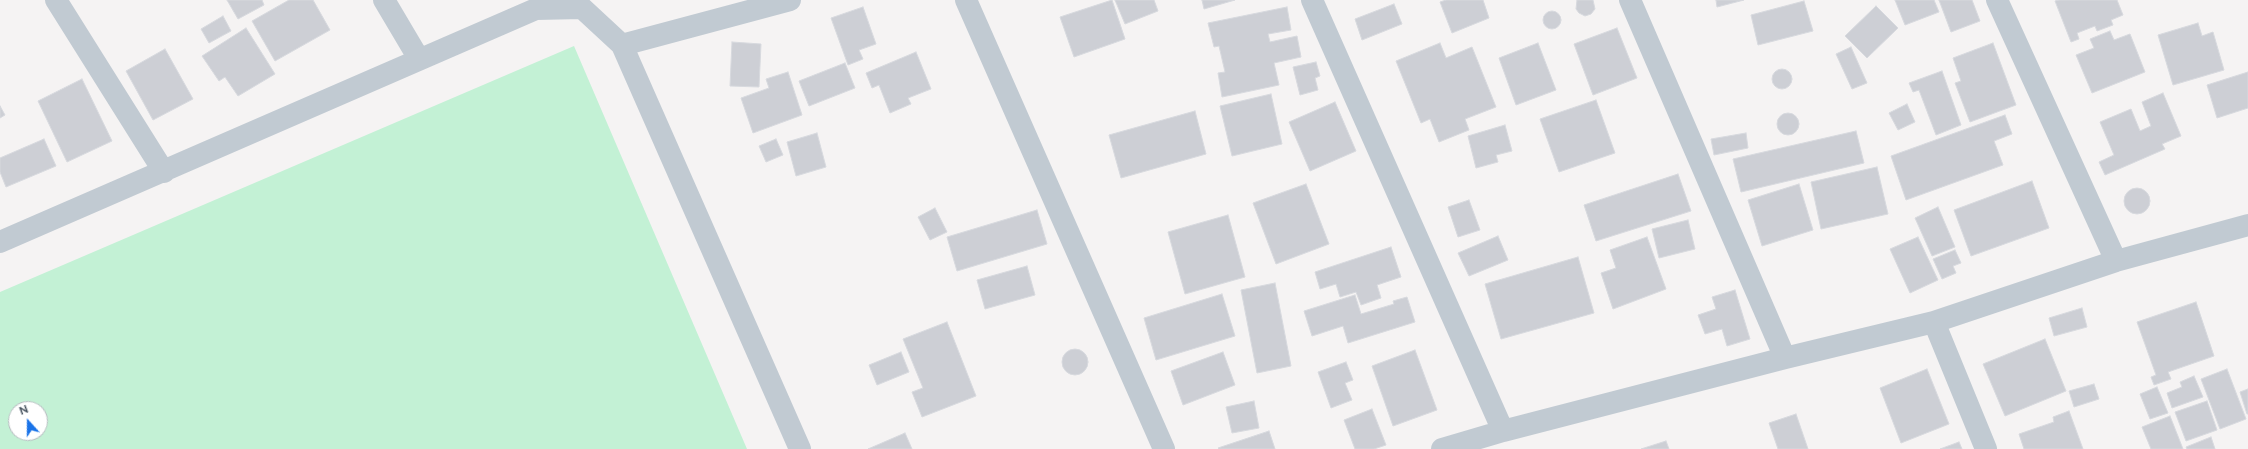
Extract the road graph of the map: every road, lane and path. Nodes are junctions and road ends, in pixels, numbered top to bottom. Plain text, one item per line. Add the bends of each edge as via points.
1 (56, 0) edge
2 (384, 0) edge
3 (790, 0) edge
4 (966, 0) edge
5 (1312, 0) edge
6 (1630, 0) edge
7 (1997, 0) edge
8 (581, 4) edge
9 (622, 45) junction
10 (419, 59) junction
11 (164, 172) junction
12 (2248, 225) edge
13 (0, 242) edge
14 (2116, 261) junction
15 (1934, 322) junction
16 (1785, 358) junction
17 (1503, 431) junction
18 (800, 449) edge
19 (1164, 449) edge
20 (1442, 449) edge
21 (1986, 449) edge

1 - 11 street
2 - 10 street
3 - 9 street
4 - 19 street
5 - 17 street
6 - 16 street
7 - 14 street
8 - 9 street
8 - 10 street via 536,9
9 - 18 street
10 - 11 street
11 - 13 street
12 - 14 street
14 - 15 street
15 - 16 street
15 - 21 street
16 - 17 street
17 - 20 street

